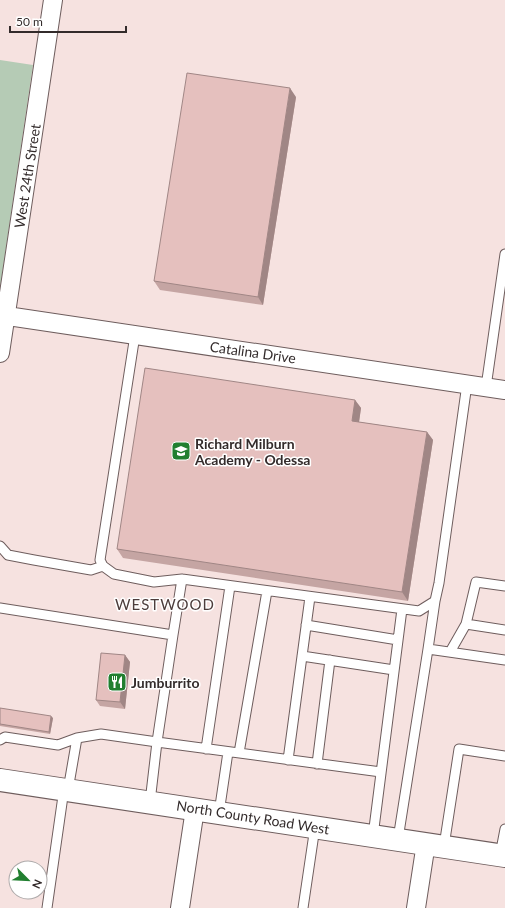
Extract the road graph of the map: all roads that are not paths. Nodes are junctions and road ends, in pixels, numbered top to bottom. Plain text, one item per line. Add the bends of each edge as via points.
1 (53, 0) edge
2 (505, 254) edge
3 (3, 315) edge
4 (135, 335) junction
5 (0, 353) edge
6 (466, 384) junction
7 (486, 387) junction
8 (505, 390) edge
9 (0, 546) edge
10 (103, 566) junction
11 (182, 580) junction
12 (230, 586) junction
13 (505, 586) edge
14 (268, 591) junction
15 (310, 597) junction
16 (436, 601) junction
17 (0, 608) edge
18 (402, 609) junction
19 (466, 624) junction
20 (306, 625) junction
21 (505, 630) edge
22 (173, 635) junction
23 (398, 640) junction
24 (428, 649) junction
25 (450, 652) junction
26 (302, 656) junction
27 (330, 660) junction
28 (505, 660) edge
29 (394, 670) junction
30 (77, 738) junction
31 (0, 740) edge
32 (157, 742) junction
33 (206, 749) junction
34 (228, 752) junction
35 (239, 753) junction
36 (505, 756) edge
37 (288, 760) junction
38 (317, 764) junction
39 (381, 772) junction
40 (0, 780) edge
41 (66, 790) junction
42 (150, 802) junction
43 (195, 809) junction
44 (219, 813) junction
45 (315, 827) junction
46 (505, 829) edge
47 (373, 836) junction
48 (398, 839) junction
49 (435, 845) junction
50 (503, 856) edge
51 (47, 908) edge
52 (180, 908) edge
53 (302, 908) edge
54 (416, 908) edge

1 - 3 street, West 24th Street
2 - 7 lane
3 - 4 street, Catalina Drive
3 - 5 street, West 24th Street
4 - 6 street, Catalina Drive
4 - 10 lane via 100,560
6 - 7 street, Catalina Drive
6 - 16 lane
7 - 8 street, Catalina Drive
9 - 10 lane via 8,555 92,570
10 - 11 lane via 114,574 154,582
11 - 12 lane
11 - 22 lane
12 - 14 lane
12 - 33 lane
13 - 19 lane via 476,582
14 - 15 lane
14 - 35 lane
15 - 18 lane
15 - 20 lane
16 - 18 lane via 419,611
16 - 24 lane
17 - 22 lane
18 - 23 lane
19 - 21 lane
19 - 25 lane
20 - 23 lane
20 - 26 lane
22 - 32 lane
23 - 29 lane
24 - 25 lane
24 - 48 lane
25 - 28 lane
26 - 27 lane
26 - 37 lane
27 - 29 lane
27 - 38 lane
29 - 39 lane
30 - 31 lane via 58,744 5,737
30 - 32 lane via 101,734
30 - 41 lane
32 - 33 lane
32 - 42 lane
33 - 34 lane
34 - 35 lane
34 - 44 lane
35 - 37 lane
36 - 49 lane via 459,749
37 - 38 lane
38 - 39 lane
39 - 47 lane
40 - 41 main road, North County Road West
41 - 42 main road, North County Road West
41 - 51 lane
42 - 43 main road, North County Road West
43 - 44 main road, North County Road West
43 - 52 street
44 - 45 main road, North County Road West
45 - 47 main road, North County Road West
45 - 53 lane
46 - 50 lane
47 - 48 main road, North County Road West
48 - 49 main road, North County Road West
49 - 50 main road, North County Road West
49 - 54 street

